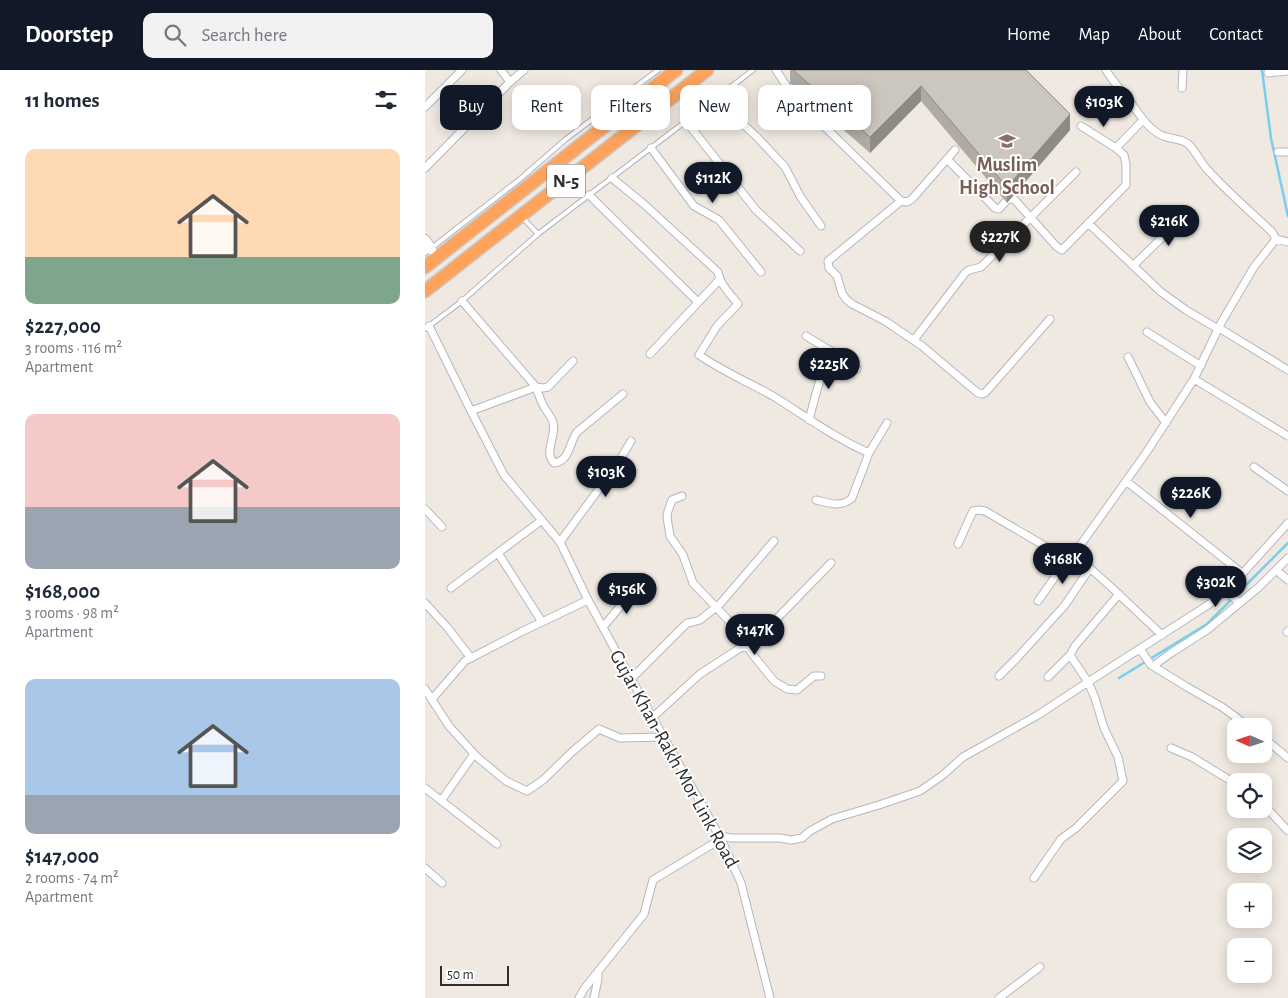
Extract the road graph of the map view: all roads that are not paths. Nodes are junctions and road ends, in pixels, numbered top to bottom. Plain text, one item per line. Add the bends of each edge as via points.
1 (462, 70) edge
2 (501, 70) edge
3 (524, 70) edge
4 (658, 70) edge
5 (676, 70) edge
6 (707, 70) edge
7 (753, 70) edge
8 (776, 70) edge
9 (1105, 70) edge
10 (1183, 70) edge
11 (1288, 71) edge
12 (1268, 73) dead end
13 (510, 82) junction
14 (733, 85) edge
15 (1182, 88) dead end
16 (425, 107) edge
17 (1143, 120) junction
18 (680, 126) edge
19 (1081, 126) dead end
20 (748, 129) edge
21 (694, 130) edge
22 (651, 148) junction
23 (1116, 148) junction
24 (955, 150) dead end
25 (1278, 152) dead end
26 (1288, 152) edge
27 (947, 159) junction
28 (425, 168) edge
29 (1076, 172) dead end
30 (612, 178) junction
31 (589, 195) junction
32 (901, 201) junction
33 (1189, 211) dead end
34 (521, 216) junction
35 (1030, 218) junction
36 (1088, 223) junction
37 (821, 226) dead end
38 (538, 234) junction
39 (1283, 240) edge
40 (427, 247) edge
41 (800, 251) dead end
42 (1133, 266) junction
43 (425, 267) edge
44 (761, 272) dead end
45 (720, 279) junction
46 (425, 291) edge
47 (461, 301) junction
48 (698, 302) junction
49 (1050, 319) dead end
50 (427, 327) edge
51 (1218, 329) junction
52 (1147, 332) dead end
53 (806, 336) dead end
54 (914, 340) junction
55 (650, 354) dead end
56 (836, 354) junction
57 (1128, 356) dead end
58 (573, 361) dead end
59 (1201, 366) junction
60 (857, 369) dead end
61 (1288, 370) edge
62 (1195, 379) junction
63 (537, 387) junction
64 (623, 394) dead end
65 (471, 411) junction
66 (809, 420) junction
67 (887, 423) dead end
68 (1166, 423) junction
69 (1288, 436) edge
70 (631, 441) dead end
71 (869, 453) junction
72 (1254, 467) dead end
73 (1126, 481) junction
74 (1288, 491) edge
75 (682, 496) dead end
76 (816, 500) dead end
77 (425, 509) edge
78 (542, 520) junction
79 (1288, 523) edge
80 (442, 527) dead end
81 (774, 541) dead end
82 (560, 542) junction
83 (958, 544) dead end
84 (498, 553) junction
85 (1072, 556) junction
86 (1288, 558) edge
87 (831, 563) dead end
88 (1090, 568) junction
89 (1276, 570) junction
90 (1242, 573) junction
91 (1288, 580) edge
92 (451, 588) dead end
93 (634, 590) dead end
94 (1227, 592) junction
95 (1119, 594) junction
96 (588, 600) junction
97 (1038, 601) dead end
98 (1238, 602) junction
99 (425, 603) edge
100 (716, 607) junction
101 (541, 622) junction
102 (603, 627) junction
103 (1162, 635) junction
104 (747, 646) junction
105 (1142, 652) junction
106 (1070, 655) junction
107 (471, 658) junction
108 (1152, 665) junction
109 (821, 676) dead end
110 (999, 676) dead end
111 (1048, 677) dead end
112 (631, 678) junction
113 (1089, 684) junction
114 (425, 689) edge
115 (432, 699) junction
116 (652, 718) junction
117 (1237, 718) edge
118 (663, 737) junction
119 (1273, 746) edge
120 (1171, 748) dead end
121 (474, 754) junction
122 (1288, 758) edge
123 (1227, 779) edge
124 (425, 788) edge
125 (441, 801) junction
126 (1272, 814) edge
127 (1288, 831) edge
128 (721, 837) junction
129 (497, 844) dead end
130 (425, 868) edge
131 (1034, 878) dead end
132 (442, 883) dead end
133 (1040, 967) dead end
134 (598, 971) junction
135 (579, 998) edge
136 (594, 998) edge
137 (770, 998) edge
138 (999, 998) edge

1 - 16 street
2 - 13 street
3 - 13 street
4 - 40 lane
5 - 43 highway, N-5
6 - 34 highway, N-5
7 - 14 lane
8 - 32 street via 793,96
9 - 17 street
10 - 15 street
11 - 12 street
13 - 28 street
17 - 23 street
17 - 39 street via 1160,135 1187,143 1228,191
18 - 22 lane
19 - 23 street
20 - 37 street via 785,167
21 - 41 street via 756,210
22 - 30 lane
22 - 44 street via 694,206 719,220
23 - 36 street via 1125,155 1126,184
24 - 27 street
25 - 26 street
27 - 32 street via 912,200
27 - 35 street via 995,208 1014,199
29 - 35 street
30 - 31 lane
30 - 45 street via 718,272
31 - 38 lane
31 - 48 street
32 - 54 street via 828,261 843,296
33 - 42 street
34 - 38 lane
34 - 46 highway, N-5
35 - 36 street via 1063,250
35 - 54 street via 981,267 965,273
36 - 42 street
38 - 47 lane
39 - 51 street via 1254,267
42 - 51 street via 1161,292
45 - 48 street
45 - 66 street via 738,304 717,326 699,355
47 - 50 lane
47 - 63 street
48 - 55 street
49 - 54 street via 982,394
50 - 65 street, Gujar Khan-Rakh Mor Link Road
51 - 59 street
51 - 61 street
52 - 59 street
53 - 56 street
56 - 60 street
56 - 66 street via 821,376
57 - 68 street via 1150,402
58 - 63 street via 548,387
59 - 62 street
62 - 68 street
62 - 69 street
63 - 64 street via 553,422 550,459 554,464 565,458 577,432
63 - 65 street
65 - 78 street, Gujar Khan-Rakh Mor Link Road via 505,475
66 - 71 street
67 - 71 street
68 - 73 street
70 - 82 street
71 - 76 street via 852,498 847,503 840,505
72 - 74 street
73 - 85 street
73 - 90 street
75 - 100 street via 672,500 668,511 670,536 683,555 693,583
77 - 80 street
78 - 82 street, Gujar Khan-Rakh Mor Link Road
78 - 84 street
79 - 90 street
81 - 100 street
82 - 96 street, Gujar Khan-Rakh Mor Link Road
83 - 85 street via 973,511 979,510 1062,556
84 - 92 street
84 - 101 street
85 - 88 street
85 - 97 street
86 - 89 street
87 - 104 street
88 - 95 street
88 - 110 street via 1065,605
89 - 91 street
89 - 98 street
90 - 94 street
93 - 102 street
94 - 98 street
94 - 103 street
95 - 103 street
95 - 106 street
96 - 101 street
96 - 102 street, Gujar Khan-Rakh Mor Link Road
98 - 108 street via 1207,630
99 - 107 street
100 - 104 street via 737,629
100 - 112 street via 700,620 687,623
101 - 107 street
102 - 112 street, Gujar Khan-Rakh Mor Link Road
103 - 105 street
104 - 109 street via 774,681 787,689 797,690 813,676
104 - 116 street via 700,674
105 - 108 street
105 - 113 street
106 - 111 street
106 - 113 street
107 - 115 street
108 - 117 street
112 - 116 street, Gujar Khan-Rakh Mor Link Road
113 - 128 street via 963,758 920,791 832,819 802,838
113 - 131 street via 1103,728 1118,757 1123,781 1077,828 1061,839
114 - 115 street
115 - 121 street via 449,726
116 - 118 street, Gujar Khan-Rakh Mor Link Road
118 - 121 street via 620,738 599,729 527,791 506,781
118 - 128 street, Gujar Khan-Rakh Mor Link Road
119 - 122 street
120 - 123 street
121 - 125 street
124 - 125 street
125 - 129 street
126 - 127 street
128 - 134 street via 653,880 644,914
128 - 137 street, Gujar Khan-Rakh Mor Link Road via 741,883
130 - 132 street
133 - 138 street
134 - 135 street
134 - 136 street

